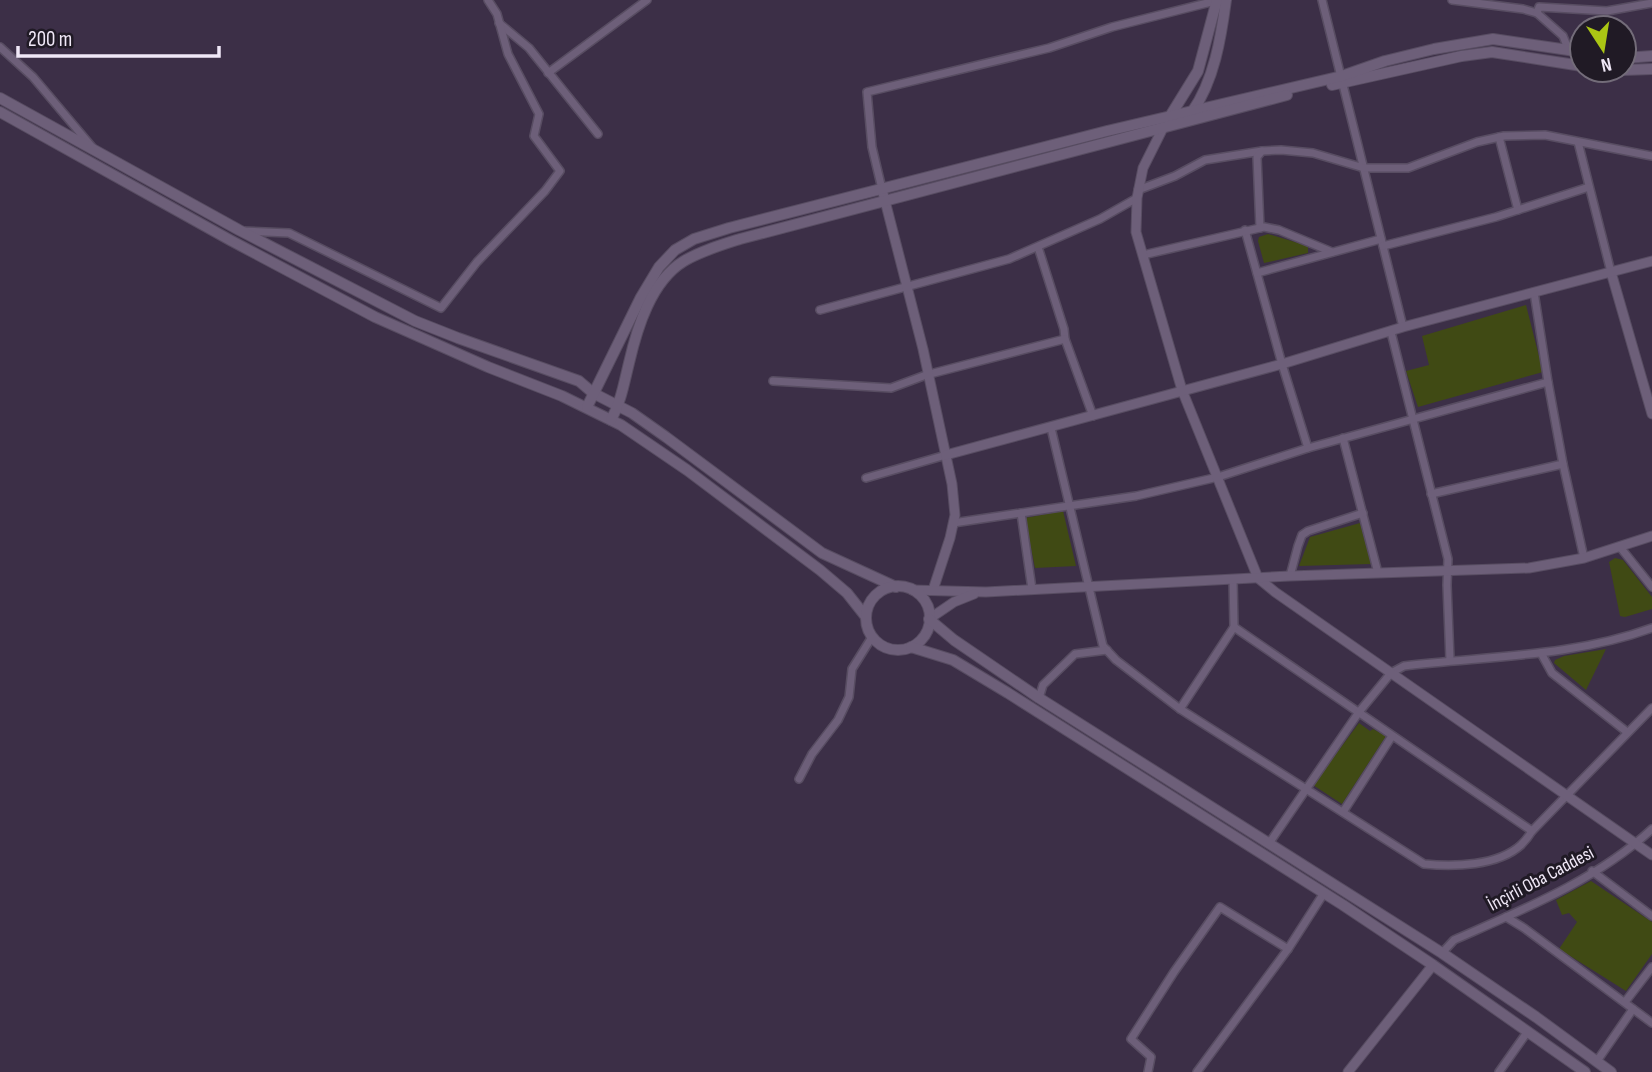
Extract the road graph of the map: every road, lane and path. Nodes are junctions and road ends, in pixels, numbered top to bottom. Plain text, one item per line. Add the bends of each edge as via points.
1 (488, 0) edge
2 (648, 0) edge
3 (1218, 0) edge
4 (1226, 0) edge
5 (1322, 0) edge
6 (1452, 0) edge
7 (1616, 0) edge
8 (1652, 3) edge
9 (1627, 7) junction
10 (1537, 13) junction
11 (498, 23) junction
12 (0, 47) edge
13 (1568, 48) edge
14 (1568, 51) edge
15 (1568, 64) edge
16 (548, 74) junction
17 (1342, 79) junction
18 (0, 98) edge
19 (1194, 111) junction
20 (0, 112) edge
21 (1171, 116) junction
22 (1181, 123) junction
23 (1163, 128) junction
24 (598, 134) dead end
25 (1499, 137) junction
26 (1578, 142) junction
27 (95, 150) junction
28 (1262, 152) junction
29 (1652, 156) edge
30 (1364, 169) junction
31 (1589, 187) junction
32 (882, 189) junction
33 (1138, 194) junction
34 (884, 203) junction
35 (1518, 210) junction
36 (1260, 228) junction
37 (239, 230) junction
38 (1245, 230) junction
39 (1382, 243) junction
40 (1038, 247) junction
41 (1332, 252) junction
42 (1143, 255) junction
43 (1652, 261) edge
44 (1257, 272) junction
45 (1611, 272) junction
46 (906, 287) junction
47 (1534, 292) junction
48 (820, 310) dead end
49 (1402, 327) junction
50 (1391, 332) junction
51 (1065, 339) junction
52 (1282, 364) junction
53 (928, 375) junction
54 (774, 382) dead end
55 (1548, 382) junction
56 (1182, 390) junction
57 (593, 393) junction
58 (619, 406) junction
59 (587, 407) junction
60 (1652, 414) edge
61 (1093, 416) junction
62 (611, 420) junction
63 (1413, 420) junction
64 (1051, 428) junction
65 (1343, 438) junction
66 (1308, 448) junction
67 (946, 454) junction
68 (1563, 464) junction
69 (1218, 477) junction
70 (866, 478) dead end
71 (1431, 494) junction
72 (1069, 506) junction
73 (1021, 513) junction
74 (1363, 513) junction
75 (953, 523) junction
76 (1652, 536) edge
77 (1620, 547) junction
78 (1584, 558) junction
79 (1449, 571) junction
80 (1378, 573) junction
81 (1290, 576) junction
82 (1258, 578) junction
83 (1233, 579) junction
84 (896, 587) junction
85 (1088, 587) junction
86 (1652, 587) edge
87 (1032, 589) junction
88 (912, 590) junction
89 (933, 590) junction
90 (986, 592) junction
91 (866, 617) junction
92 (929, 618) junction
93 (1234, 627) junction
94 (1652, 628) edge
95 (872, 637) junction
96 (911, 647) junction
97 (1107, 650) junction
98 (1541, 653) junction
99 (1450, 660) junction
100 (1391, 673) junction
101 (1039, 698) junction
102 (1652, 708) edge
103 (1180, 709) junction
104 (1359, 712) junction
105 (1627, 732) junction
106 (1392, 736) junction
107 (799, 779) dead end
108 (1306, 788) junction
109 (1567, 797) junction
110 (1343, 811) junction
111 (1652, 828) edge
112 (1532, 831) junction
113 (1270, 842) junction
114 (1635, 844) junction
115 (1652, 855) edge
116 (1592, 872) junction
117 (1324, 893) junction
118 (1652, 916) edge
119 (1506, 917) junction
120 (1288, 949) junction
121 (1442, 953) junction
122 (1433, 965) junction
123 (1652, 967) edge
124 (1625, 1002) junction
125 (1633, 1009) junction
126 (1652, 1023) edge
127 (1528, 1031) junction
128 (1597, 1061) junction
129 (1149, 1072) edge
130 (1197, 1072) edge
131 (1349, 1072) edge
132 (1499, 1072) edge
133 (1585, 1072) edge
134 (1611, 1072) edge

1 - 11 street
2 - 16 street
3 - 21 main road via 1198,71
3 - 32 street via 1049,48 867,92
4 - 19 main road via 1222,30
5 - 17 street
6 - 10 street
7 - 9 street
8 - 9 street
9 - 10 street via 1607,11 1543,6
10 - 13 street via 1563,36
11 - 16 street via 529,48
11 - 37 street via 508,54 539,114 534,136 560,172 441,308 289,233
12 - 27 street
14 - 17 main road via 1493,39 1385,61
15 - 17 main road via 1492,52
16 - 24 street
17 - 19 main road
17 - 22 main road
17 - 30 street
18 - 27 main road
19 - 21 main road
19 - 22 main road
20 - 59 main road via 375,317
21 - 23 main road
21 - 32 main road
22 - 23 main road
23 - 33 street via 1143,167
23 - 34 main road
25 - 26 street via 1545,135
25 - 30 street via 1408,168
25 - 35 street
26 - 29 street
26 - 31 street
27 - 37 main road
28 - 30 street via 1313,153
28 - 33 street via 1205,160
28 - 36 street via 1257,158
30 - 39 street
31 - 35 street
31 - 45 street
32 - 34 street
32 - 57 main road via 729,228 675,250 641,298
33 - 40 street via 1100,219
33 - 42 street via 1136,232
34 - 46 street
34 - 58 main road via 740,239 684,261 667,275 648,306 635,338
35 - 39 street
36 - 38 street
36 - 41 street via 1279,230
37 - 57 main road via 415,321 579,381
38 - 42 street
38 - 44 street
39 - 41 street
39 - 49 street
40 - 46 street
40 - 51 street
41 - 44 street
42 - 56 street
43 - 45 street
44 - 52 street
45 - 47 street
45 - 60 street
46 - 48 street
46 - 53 street
47 - 49 street
47 - 55 street
49 - 50 street
50 - 52 street
50 - 63 street
51 - 53 street
51 - 61 street
52 - 56 street
52 - 66 street
53 - 54 street via 880,389
53 - 67 street
55 - 63 street
55 - 68 street
56 - 61 street
56 - 69 street
57 - 58 main road
57 - 59 main road
58 - 62 main road
58 - 84 main road via 822,553
59 - 62 main road
61 - 64 street
62 - 91 main road via 687,470 820,570
63 - 65 street
63 - 71 street
64 - 67 street
64 - 72 street
65 - 66 street
65 - 74 street
66 - 69 street
67 - 70 street
67 - 75 street via 953,484
68 - 71 street
68 - 78 street
69 - 72 street
69 - 82 street
71 - 79 street
72 - 73 street
72 - 85 street
73 - 75 street
73 - 87 street
74 - 80 street
74 - 81 street via 1302,535
75 - 89 street
76 - 77 street
77 - 78 street
77 - 86 street
78 - 79 street via 1529,568
79 - 80 street
79 - 99 street
80 - 81 street
81 - 82 street
82 - 83 street
82 - 100 street
83 - 85 street
83 - 93 street
84 - 88 main road
84 - 91 main road via 874,597
85 - 87 street
85 - 97 street
87 - 90 street
88 - 89 street
88 - 92 main road via 926,604
89 - 90 street
90 - 92 street via 965,596
91 - 95 main road
92 - 96 main road via 926,633
92 - 101 main road
93 - 103 street
93 - 104 street
94 - 98 street via 1625,638
95 - 96 main road via 889,649
95 - 107 street via 852,669 849,696 838,720
96 - 117 main road via 953,660
97 - 101 street via 1075,654 1043,685
97 - 103 street
98 - 99 street
98 - 105 street via 1552,673
99 - 100 street via 1404,666
100 - 104 street
100 - 109 street
101 - 113 main road
102 - 105 street
103 - 108 street
104 - 106 street
104 - 108 street
105 - 109 street
106 - 110 street
106 - 112 street
108 - 110 street
108 - 113 street
109 - 112 street
109 - 114 street
110 - 112 street via 1424,864 1440,866 1504,856
111 - 114 street, İnçirli Oba Caddesi
113 - 121 main road
114 - 115 street
114 - 116 street, İnçirli Oba Caddesi
116 - 118 street
116 - 119 street, İnçirli Oba Caddesi
117 - 120 street
117 - 122 main road
119 - 121 street, İnçirli Oba Caddesi via 1454,940
119 - 124 street
120 - 129 street via 1220,906 1131,1039 1151,1057
120 - 130 street
121 - 128 main road
122 - 127 main road
122 - 131 street
123 - 124 street
124 - 125 street
125 - 126 street
125 - 128 street
127 - 132 street
127 - 133 main road
128 - 134 main road

